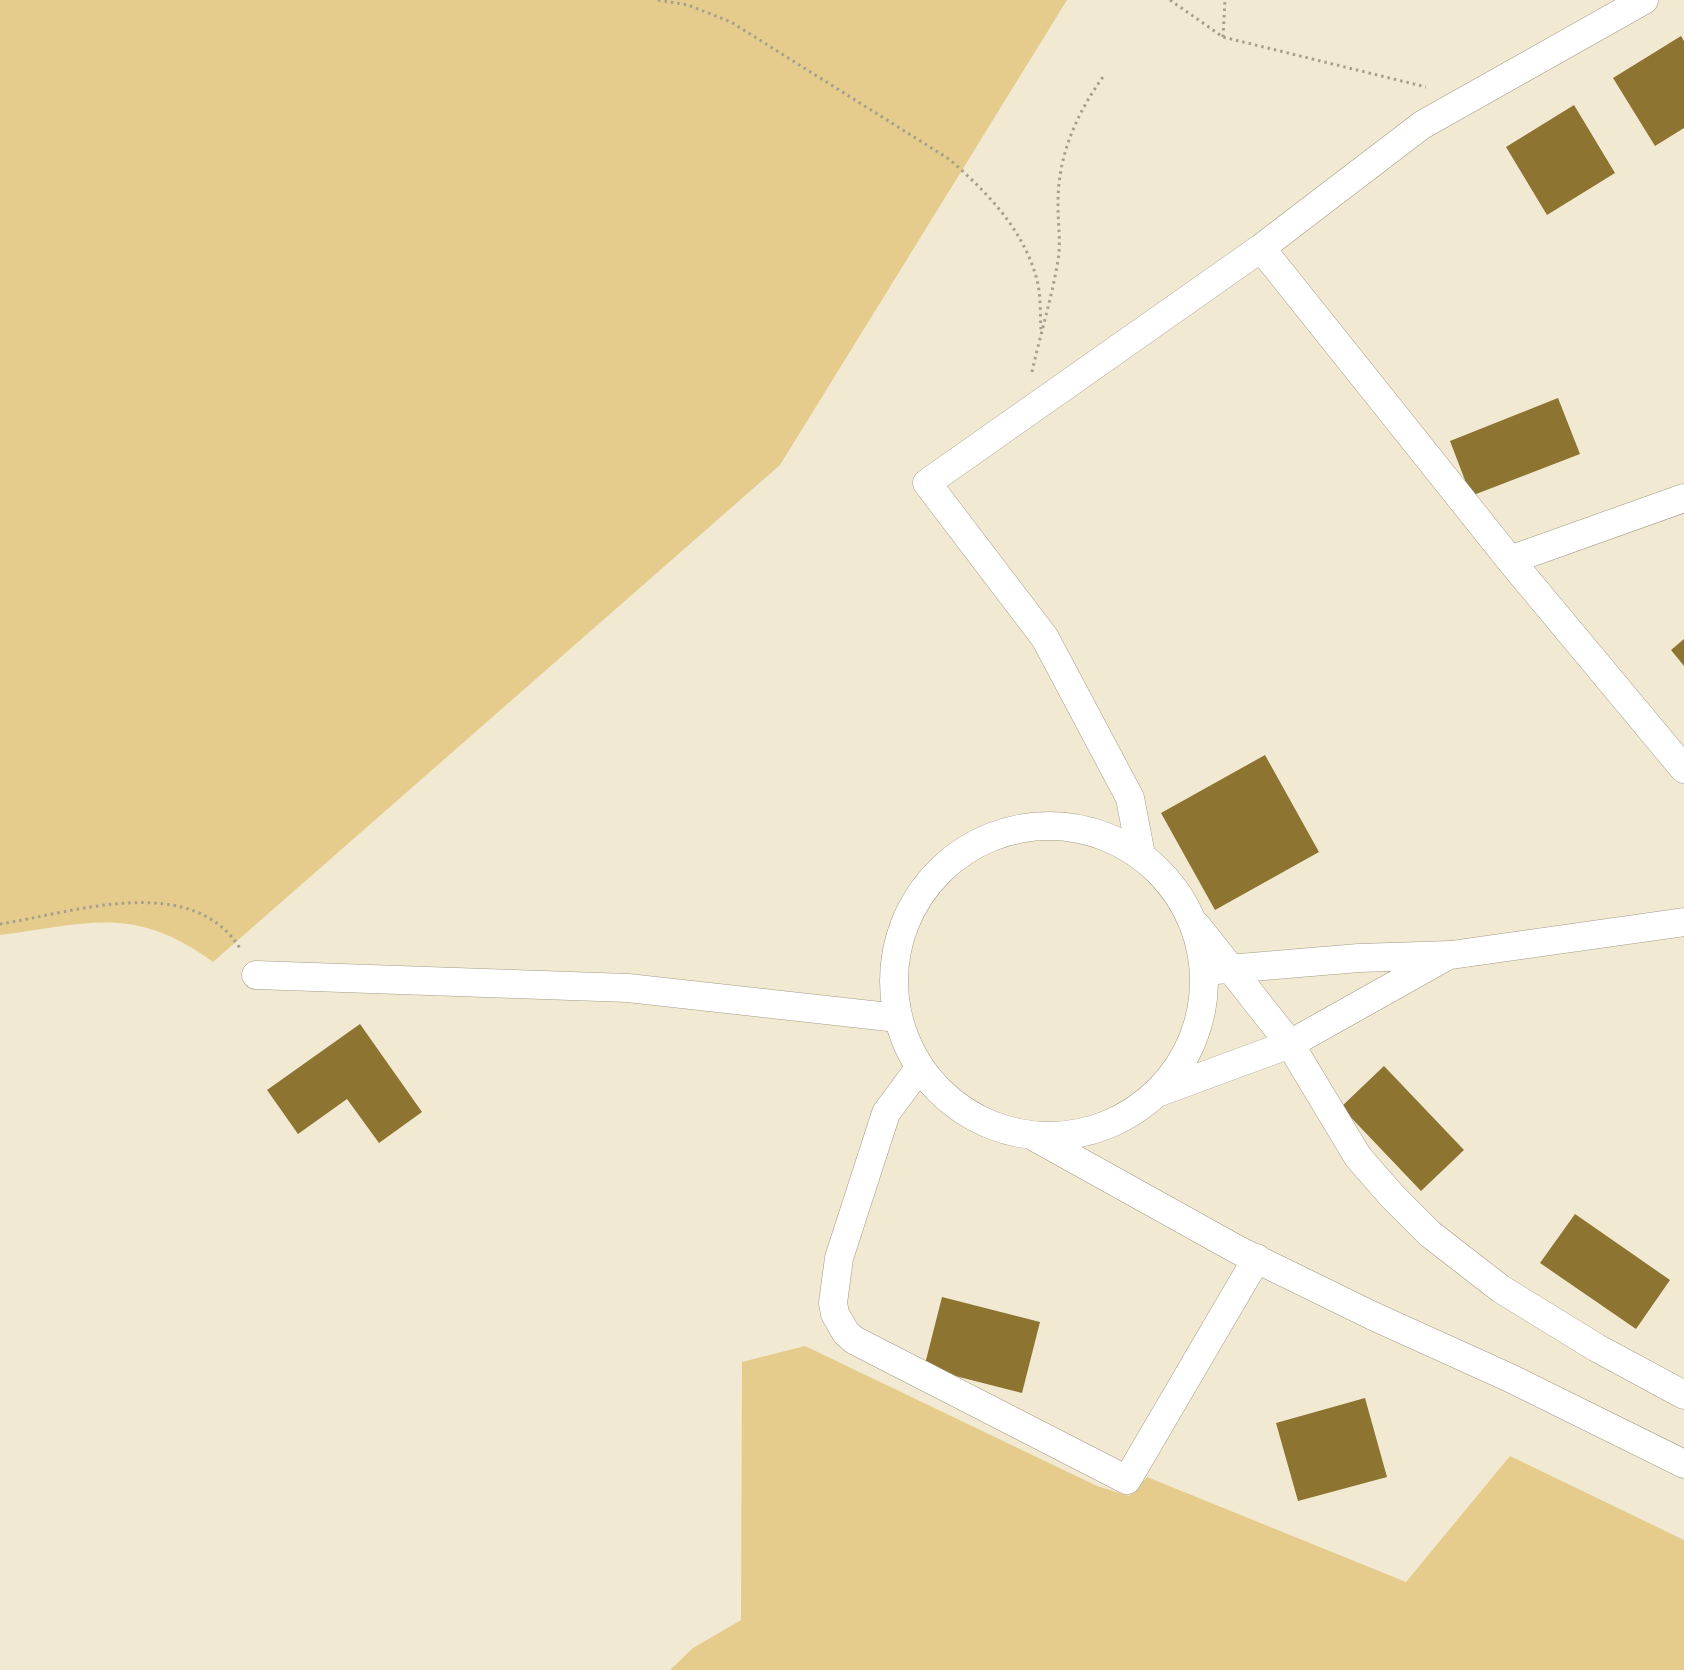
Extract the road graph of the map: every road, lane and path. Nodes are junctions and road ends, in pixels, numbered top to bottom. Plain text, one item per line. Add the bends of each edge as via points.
1 (658, 0) edge
2 (1170, 0) edge
3 (1225, 0) edge
4 (1644, 0) edge
5 (1223, 37) junction
6 (1105, 74) dead end
7 (1470, 98) junction
8 (1261, 248) junction
9 (1042, 330) junction
10 (1022, 416) junction
11 (1684, 498) edge
12 (1510, 560) junction
13 (1684, 769) edge
14 (1141, 855) junction
15 (1191, 918) junction
16 (1684, 922) edge
17 (0, 924) edge
18 (1450, 955) junction
19 (1231, 968) junction
20 (1204, 971) junction
21 (256, 975) joint
22 (898, 1018) junction
23 (1290, 1044) junction
24 (920, 1067) junction
25 (1155, 1093) junction
26 (1031, 1135) junction
27 (1256, 1258) junction
28 (1684, 1395) edge
29 (1684, 1464) edge

1 - 9 path via 688,5 731,22 949,159 998,206 1028,254 1037,281
2 - 5 path
3 - 5 path
4 - 7 street
5 - 7 path
6 - 9 path via 1077,118 1062,163 1058,260
7 - 8 street via 1422,125
8 - 10 street
8 - 12 street
9 - 10 path
10 - 14 street via 927,483 1045,638 1130,798
11 - 12 street
12 - 13 street
14 - 15 street via 1178,894
14 - 22 street via 1118,841 1093,832 1039,825 1012,829 963,851 924,888 900,937 894,991
15 - 19 street
15 - 20 street
16 - 18 street
17 - 21 path via 114,904 176,905 209,917 232,935
18 - 19 street
18 - 23 street
19 - 20 street
19 - 23 street
20 - 25 street via 1198,1025 1188,1050
21 - 22 street via 628,988
22 - 24 street
23 - 25 street
23 - 28 street via 1358,1157 1430,1234 1509,1294 1597,1348
24 - 26 street via 956,1106 1005,1130
24 - 27 street via 886,1112 839,1258 834,1314 854,1340 1128,1480
25 - 26 street via 1134,1110 1094,1129 1058,1136
26 - 27 street
27 - 29 street

